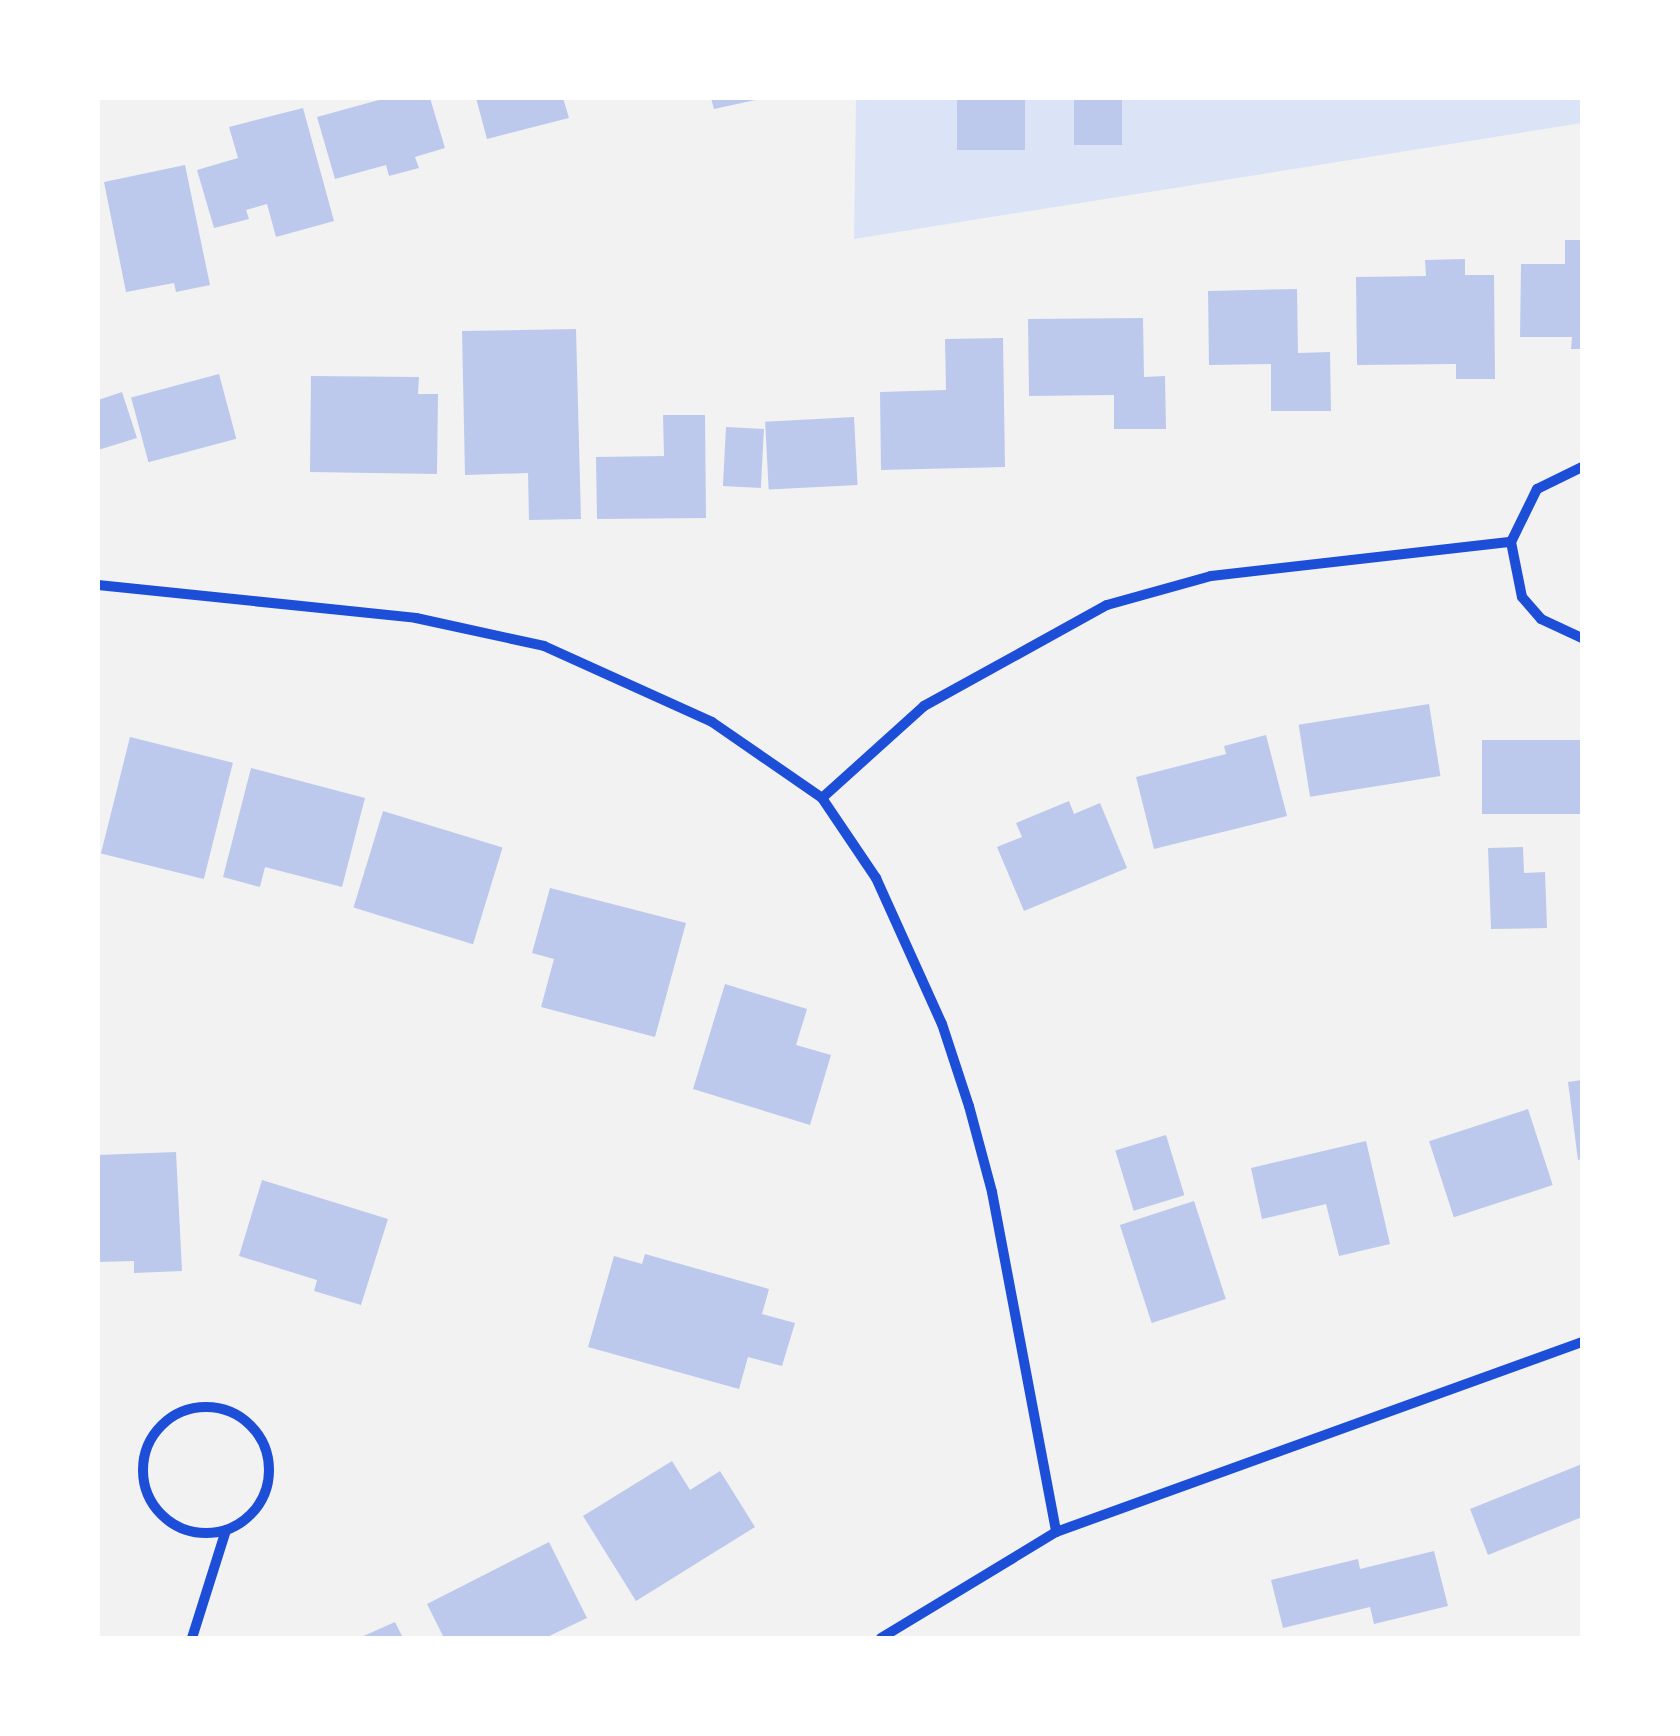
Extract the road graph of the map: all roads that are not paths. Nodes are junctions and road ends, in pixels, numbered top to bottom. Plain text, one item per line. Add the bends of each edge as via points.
1 (1582, 467) edge
2 (1511, 542) junction
3 (98, 585) edge
4 (1582, 638) edge
5 (822, 798) junction
6 (1582, 1342) edge
7 (226, 1530) junction
8 (1056, 1532) junction
9 (192, 1638) edge
10 (881, 1638) edge

1 - 2 street via 1538,489
2 - 4 street via 1522,597 1541,619
2 - 5 street via 1210,576 1108,605 993,662 924,706
3 - 5 street via 416,618 544,646 712,722
5 - 8 street via 876,878 942,1024 970,1106
6 - 8 street
7 - 7 street via 244,1521 266,1488 266,1448 256,1430 223,1408 182,1411 150,1439 143,1482 165,1519 184,1530
7 - 9 street
8 - 10 street

